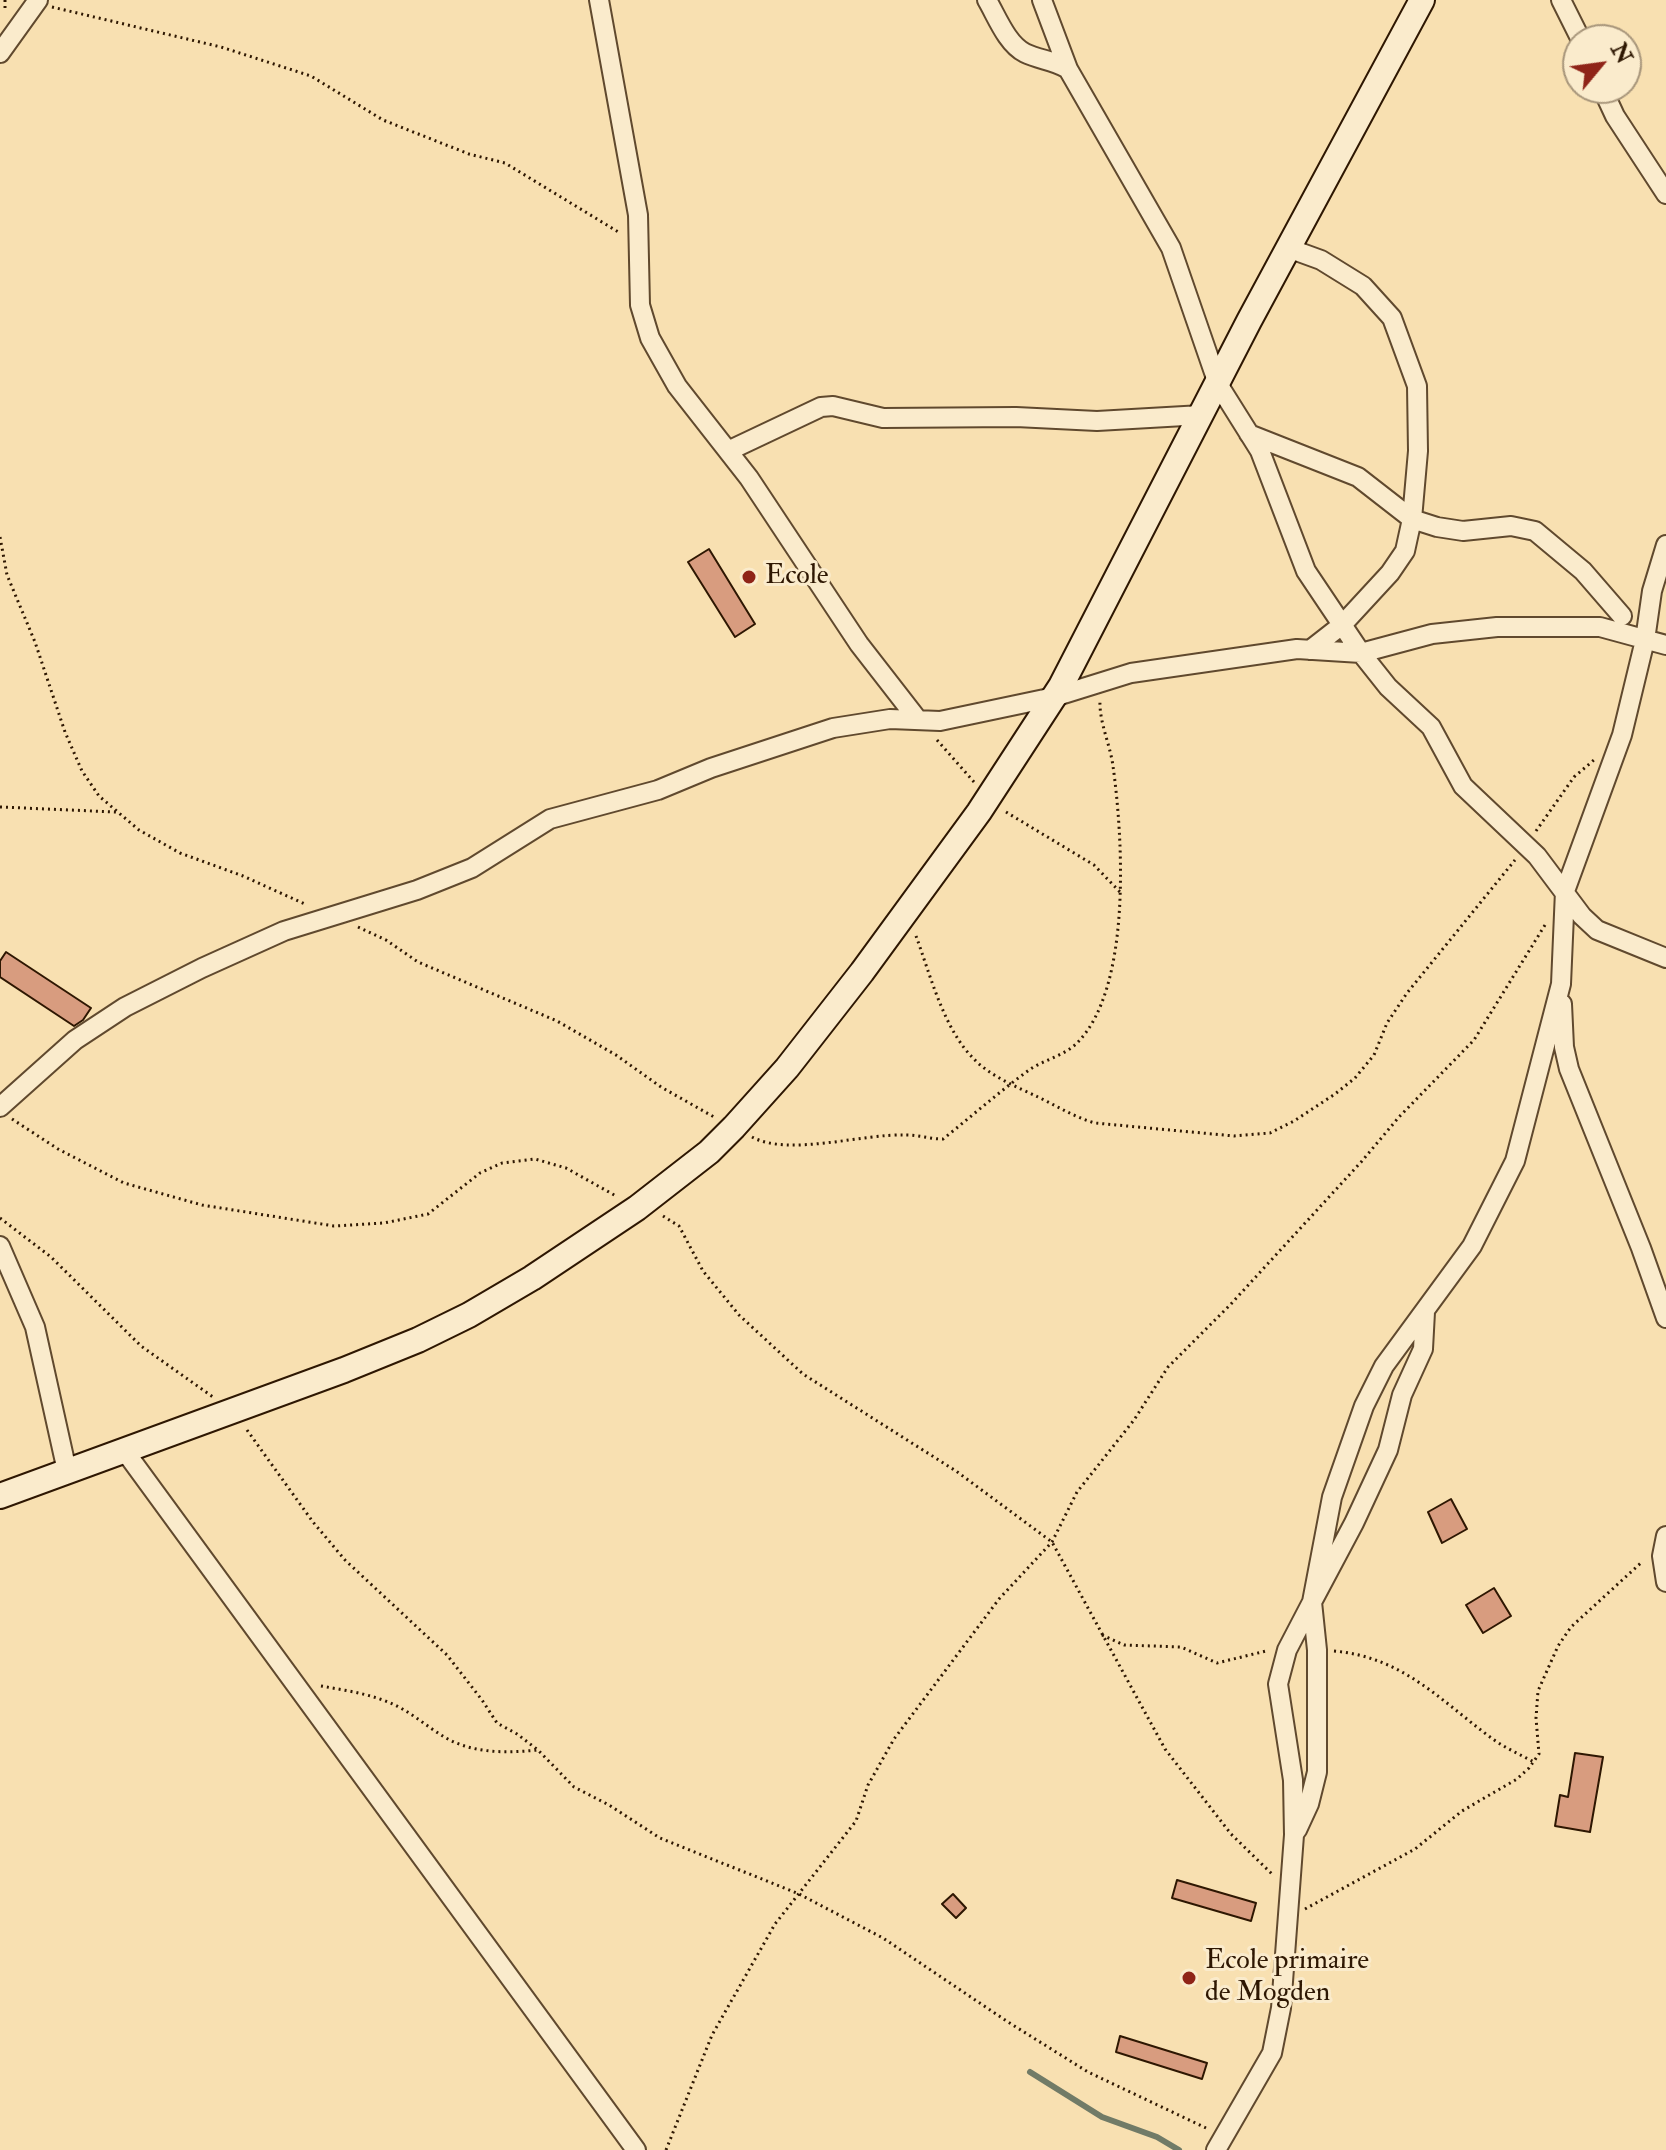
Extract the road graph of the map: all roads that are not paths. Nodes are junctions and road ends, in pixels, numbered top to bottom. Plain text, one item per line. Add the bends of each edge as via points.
1 (599, 0) edge
2 (987, 0) edge
3 (1042, 0) edge
4 (1422, 0) edge
5 (1561, 0) edge
6 (37, 1) edge
7 (1573, 24) edge
8 (0, 53) edge
9 (1068, 69) junction
10 (1609, 104) edge
11 (1666, 194) edge
12 (1288, 248) junction
13 (1218, 384) junction
14 (1202, 415) junction
15 (1249, 434) junction
16 (728, 451) junction
17 (1412, 519) junction
18 (1666, 545) edge
19 (1652, 591) junction
20 (1622, 616) junction
21 (1342, 625) junction
22 (1600, 627) junction
23 (1645, 640) junction
24 (1666, 645) edge
25 (1310, 650) junction
26 (1361, 653) junction
27 (1054, 697) junction
28 (918, 720) junction
29 (1565, 891) junction
30 (1666, 958) edge
31 (1561, 984) junction
32 (6, 1113) edge
33 (0, 1246) edge
34 (1425, 1309) junction
35 (1666, 1318) edge
36 (124, 1450) junction
37 (67, 1471) junction
38 (0, 1496) edge
39 (1665, 1538) edge
40 (1666, 1582) edge
41 (1312, 1602) junction
42 (1294, 1835) junction
43 (1220, 2143) edge
44 (636, 2150) edge

1 - 16 street via 638,215 640,305 650,338 677,386
2 - 9 street via 1014,46
3 - 9 street
4 - 12 street
5 - 7 street
6 - 8 street
9 - 13 street via 1171,248
10 - 11 street
12 - 13 street
12 - 17 street via 1321,260 1363,286 1392,318 1417,386
13 - 14 street
13 - 15 street
14 - 16 street via 1097,421 883,418 833,406
14 - 27 street
15 - 17 street via 1358,477
15 - 21 street via 1306,571
16 - 28 street via 859,644
17 - 20 street via 1463,531 1511,526 1535,531 1583,571
17 - 21 street via 1405,551
18 - 19 street
19 - 20 street
19 - 23 street
20 - 22 street
21 - 25 street
21 - 26 street
22 - 23 street
22 - 26 street via 1497,627 1432,634
23 - 24 street
23 - 29 street via 1622,735
25 - 26 street
25 - 27 street via 1131,673
26 - 29 street via 1431,727 1463,786
27 - 28 street via 940,721
27 - 36 street via 862,972 787,1068 709,1152 637,1208 457,1321 344,1370
28 - 32 street via 833,728 658,790 550,819 472,868 284,931 125,1007 75,1040
29 - 30 street via 1597,930
29 - 31 street
31 - 34 street via 1515,1161 1472,1246
31 - 35 street via 1569,1069
33 - 37 street via 35,1327
34 - 41 street via 1423,1349 1402,1395 1388,1450
34 - 41 street via 1384,1366 1364,1406 1332,1497
36 - 37 street
36 - 44 street
37 - 38 street
39 - 40 street
41 - 42 street via 1317,1772
41 - 42 street via 1287,1650 1278,1684 1293,1780
42 - 43 street via 1281,2008 1272,2053

